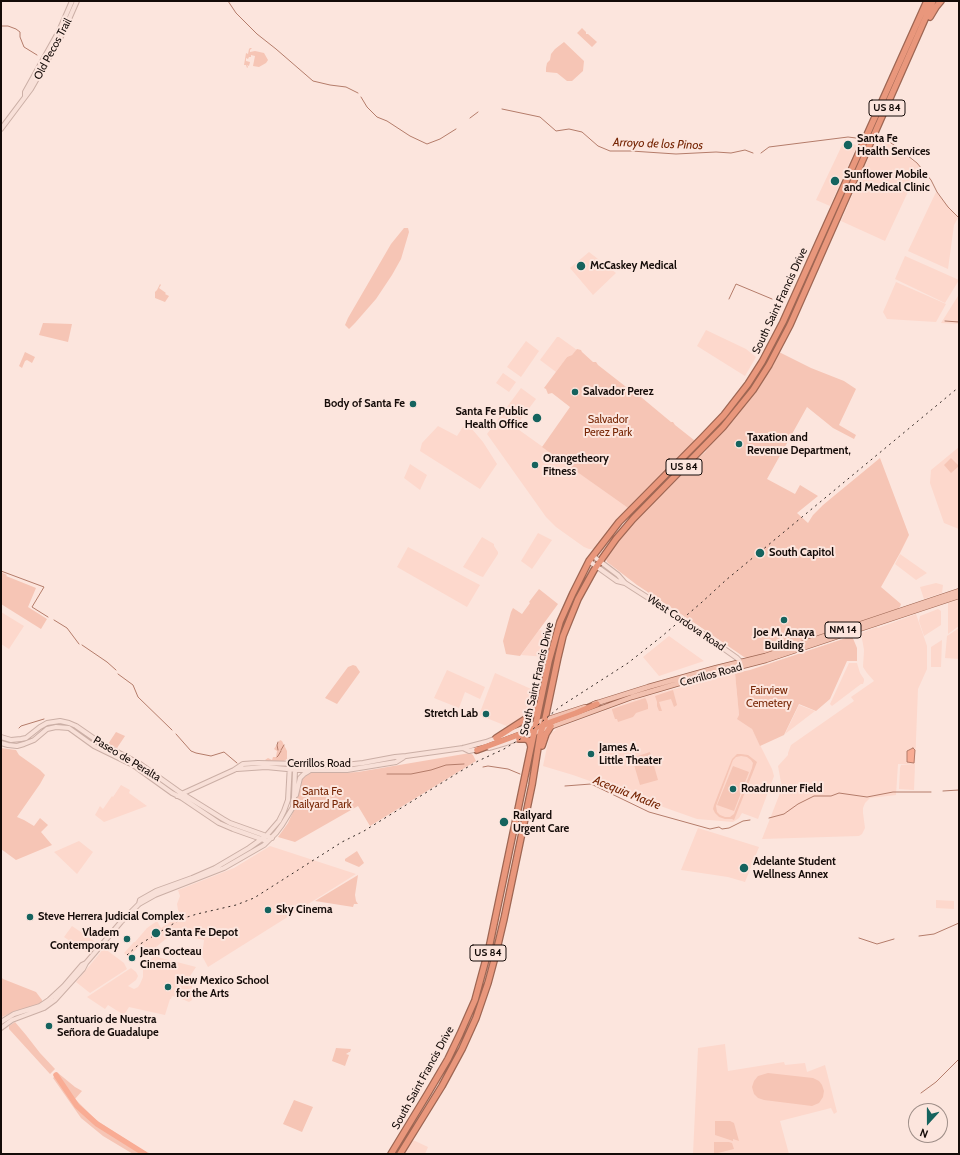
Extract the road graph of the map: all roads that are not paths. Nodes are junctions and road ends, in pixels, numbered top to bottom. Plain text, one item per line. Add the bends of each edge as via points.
1 (72, 1) edge
2 (76, 1) edge
3 (926, 1) edge
4 (934, 1) edge
5 (941, 1) edge
6 (920, 32) junction
7 (26, 96) junction
8 (1, 129) edge
9 (591, 559) junction
10 (598, 563) junction
11 (959, 591) edge
12 (959, 596) edge
13 (741, 662) junction
14 (744, 666) junction
15 (689, 678) junction
16 (542, 692) junction
17 (597, 704) joint
18 (551, 726) junction
19 (539, 727) junction
20 (76, 734) junction
21 (1, 737) edge
22 (496, 738) junction
23 (519, 739) junction
24 (1, 744) edge
25 (102, 744) junction
26 (531, 747) junction
27 (463, 748) junction
28 (18, 749) dead end
29 (476, 750) junction
30 (103, 751) junction
31 (124, 755) junction
32 (406, 756) junction
33 (121, 759) junction
34 (140, 764) junction
35 (290, 764) junction
36 (133, 766) junction
37 (289, 769) junction
38 (234, 770) junction
39 (295, 770) junction
40 (312, 770) junction
41 (150, 771) junction
42 (532, 785) junction
43 (193, 788) junction
44 (180, 795) junction
45 (293, 807) junction
46 (214, 813) junction
47 (266, 836) junction
48 (272, 838) junction
49 (262, 839) junction
50 (268, 841) junction
51 (156, 891) junction
52 (144, 902) junction
53 (139, 904) junction
54 (86, 963) junction
55 (77, 970) junction
56 (68, 987) junction
57 (61, 989) junction
58 (48, 1005) junction
59 (11, 1018) junction
60 (5, 1021) edge
61 (1, 1028) edge
62 (391, 1154) edge
63 (400, 1154) edge

1 - 7 main road, Old Pecos Trail via 59,31 25,92
2 - 7 main road, Old Pecos Trail via 63,33
3 - 9 highway, South Saint Francis Drive / US 84 via 786,316 762,362 724,414 619,522
4 - 6 highway, South Saint Francis Drive / US 84
5 - 6 highway
6 - 10 highway, South Saint Francis Drive / US 84 via 790,325 769,366 730,420 633,519
7 - 8 main road, Old Pecos Trail
9 - 10 main road, West Cordova Road
9 - 16 highway, South Saint Francis Drive / US 84 via 572,593 560,622
10 - 13 main road, West Cordova Road via 617,580 689,624
10 - 19 highway, South Saint Francis Drive / US 84 via 570,619 558,657 548,708
11 - 13 main road, Cerrillos Road / NM 14
12 - 14 main road, Cerrillos Road / NM 14
13 - 14 main road, West Cordova Road
13 - 15 main road, Cerrillos Road / NM 14
14 - 15 main road, Cerrillos Road / NM 14
15 - 17 main road, Cerrillos Road / NM 14 via 637,690
15 - 18 main road, Cerrillos Road / NM 14
16 - 19 highway, South Saint Francis Drive / US 84
16 - 22 highway via 533,714
17 - 19 highway
18 - 19 main road, Cerrillos Road / NM 14
18 - 42 highway via 544,739
19 - 22 main road, Cerrillos Road
19 - 23 main road, Cerrillos Road
19 - 26 highway, South Saint Francis Drive / US 84
19 - 29 highway
19 - 42 highway, South Saint Francis Drive / US 84
20 - 24 main road, Paseo de Peralta via 69,728 56,727 47,729 34,740 24,744
20 - 25 main road
20 - 30 main road, Paseo de Peralta
21 - 25 main road, Paseo de Peralta via 11,740 26,738 47,723 60,721 72,724
22 - 27 main road, Cerrillos Road
23 - 26 highway via 525,738
23 - 29 main road, Cerrillos Road
24 - 28 main road
25 - 31 main road, Paseo de Peralta
26 - 62 highway, South Saint Francis Drive / US 84 via 489,948 475,1000 443,1068
27 - 29 main road, Cerrillos Road via 469,751
27 - 32 main road, Cerrillos Road
30 - 31 main road
30 - 33 main road, Paseo de Peralta
31 - 34 main road, Paseo de Peralta
32 - 35 main road, Cerrillos Road via 345,765
32 - 40 main road, Cerrillos Road via 396,762 357,769
33 - 34 main road
33 - 36 main road, Paseo de Peralta
34 - 41 main road, Paseo de Peralta
35 - 37 main road
35 - 38 main road, Cerrillos Road via 250,763
36 - 41 main road
36 - 44 main road, Paseo de Peralta
37 - 38 main road, Cerrillos Road via 266,767
37 - 39 main road, Cerrillos Road
37 - 47 main road via 289,795 286,807
38 - 43 main road, Cerrillos Road
39 - 40 main road, Cerrillos Road
39 - 45 main road
40 - 45 main road via 300,778
41 - 44 main road, Paseo de Peralta
42 - 63 highway, South Saint Francis Drive / US 84 via 495,957 476,1018 448,1077
43 - 44 main road, Cerrillos Road
43 - 46 main road via 192,796
44 - 46 main road, Paseo de Peralta
44 - 49 main road, Paseo de Peralta via 219,823
45 - 48 main road
46 - 47 main road, Paseo de Peralta via 230,823
47 - 48 main road, Paseo de Peralta
47 - 49 main road
48 - 50 main road
49 - 50 main road, Paseo de Peralta
49 - 51 main road via 215,868
50 - 52 main road via 224,868 155,895
51 - 52 main road
51 - 53 main road via 140,900
52 - 53 main road
53 - 54 main road
54 - 55 main road
54 - 56 main road
55 - 56 main road
55 - 57 main road
56 - 58 main road
57 - 58 main road
57 - 59 main road via 40,1006
58 - 59 main road via 38,1011
59 - 60 main road
60 - 61 main road

